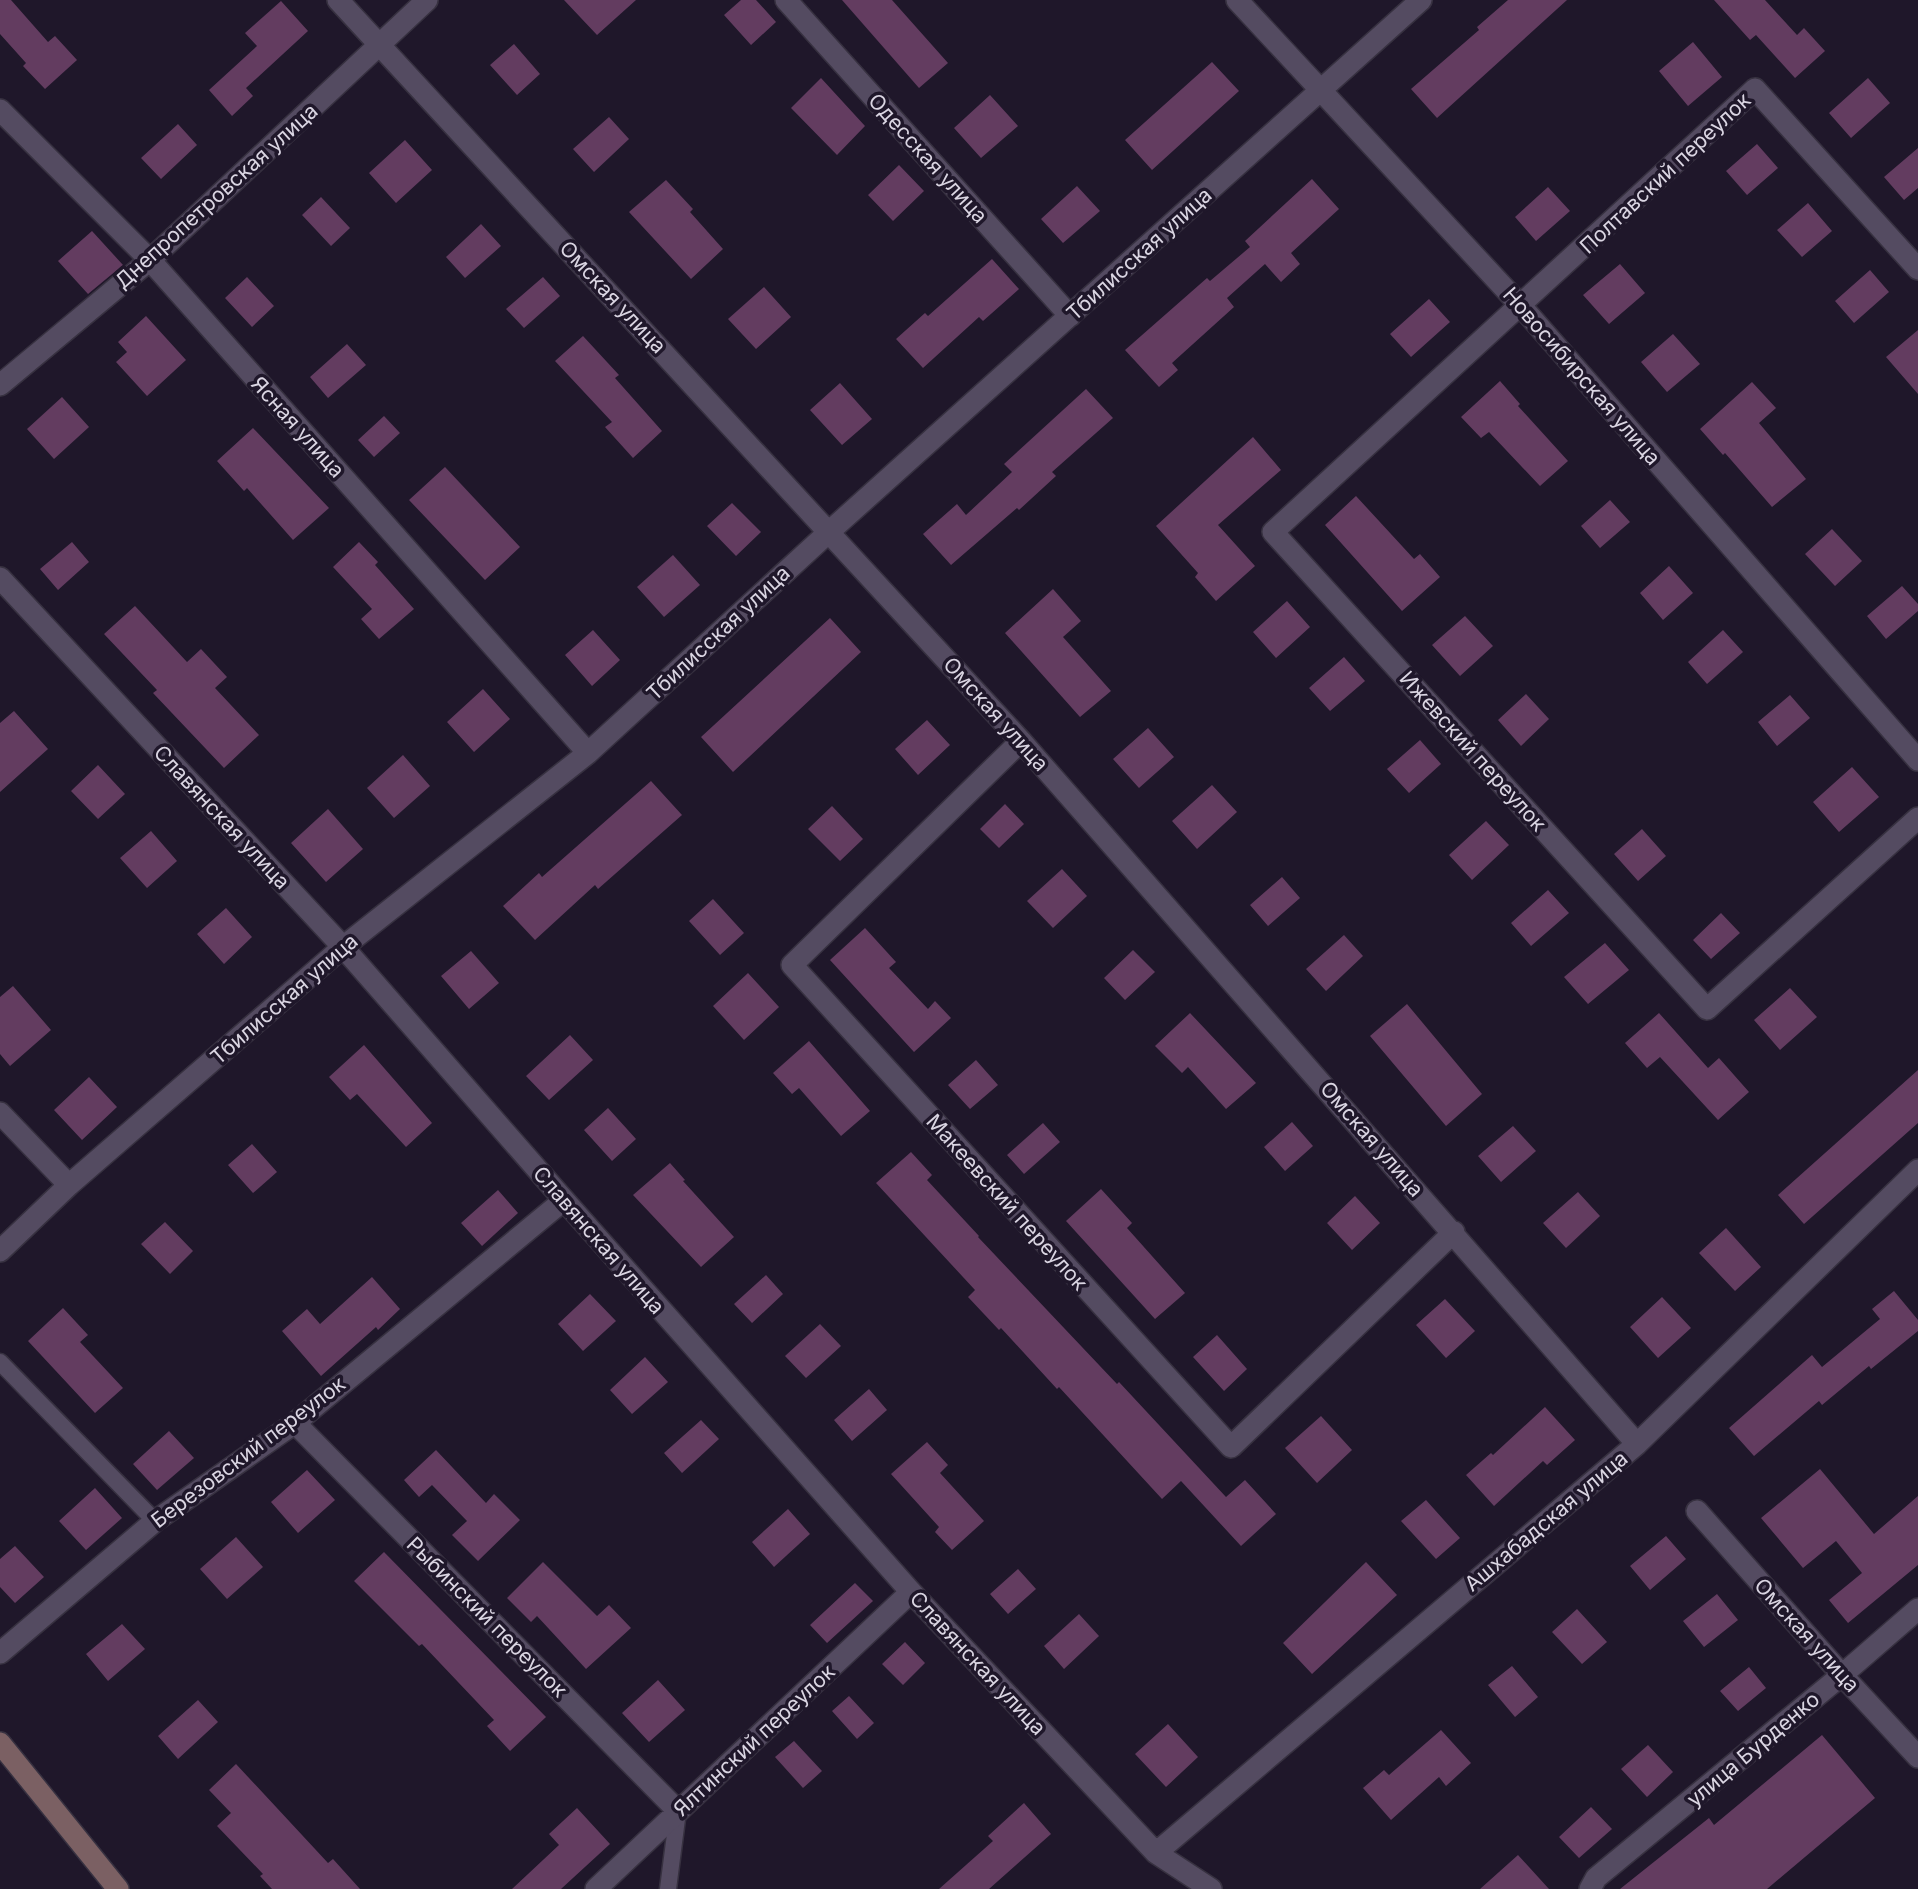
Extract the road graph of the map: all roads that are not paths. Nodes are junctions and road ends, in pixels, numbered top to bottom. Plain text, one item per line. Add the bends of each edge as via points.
1 (338, 0) edge
2 (427, 0) edge
3 (786, 0) edge
4 (1237, 0) edge
5 (1421, 0) edge
6 (380, 46) junction
7 (1321, 91) junction
8 (0, 110) edge
9 (150, 260) junction
10 (1918, 269) edge
11 (1521, 306) junction
12 (1070, 316) junction
13 (0, 385) edge
14 (830, 531) junction
15 (0, 578) edge
16 (1021, 741) junction
17 (588, 752) junction
18 (1918, 760) edge
19 (1918, 818) edge
20 (343, 947) junction
21 (0, 1113) edge
22 (1918, 1170) edge
23 (69, 1185) junction
24 (564, 1200) junction
25 (1454, 1232) junction
26 (0, 1251) edge
27 (0, 1362) edge
28 (295, 1423) junction
29 (1637, 1444) junction
30 (1697, 1511) dead end
31 (155, 1521) junction
32 (911, 1592) junction
33 (1918, 1609) edge
34 (0, 1654) edge
35 (1842, 1675) junction
36 (0, 1743) edge
37 (1918, 1757) edge
38 (678, 1811) junction
39 (1156, 1853) junction
40 (118, 1889) edge
41 (596, 1889) edge
42 (668, 1889) edge
43 (1211, 1889) edge
44 (1590, 1889) edge

1 - 6 street, Омская улица
2 - 6 street, Днепропетровская улица
3 - 12 street, Одесская улица
4 - 7 street, Новосибирская улица
5 - 7 street, Тбилисская улица
6 - 9 street, Днепропетровская улица
6 - 14 street, Омская улица
7 - 11 street, Новосибирская улица
7 - 12 street, Тбилисская улица
8 - 9 street, Ясная улица
9 - 13 street, Днепропетровская улица
9 - 17 street, Ясная улица
10 - 11 street, Полтавский переулок via 1755,89
11 - 18 street, Новосибирская улица
11 - 19 street, Ижевский переулок via 1273,532 1707,1009
12 - 14 street, Тбилисская улица
14 - 16 street, Омская улица
14 - 17 street, Тбилисская улица
15 - 20 street, Славянская улица
16 - 25 street, Омская улица
16 - 25 street, Макеевский переулок via 792,965 1231,1447
17 - 20 street, Тбилисская улица
20 - 23 street, Тбилисская улица
20 - 24 street, Славянская улица
21 - 23 street
22 - 29 street, Ашхабадская улица
23 - 26 street, Тбилисская улица
24 - 28 street, Березовский переулок
24 - 32 street, Славянская улица
25 - 29 street, Омская улица
27 - 31 lane
28 - 31 street, Березовский переулок
28 - 38 street, Рыбинский переулок
29 - 39 street, Ашхабадская улица
30 - 35 street, Омская улица
31 - 34 street, Березовский переулок
32 - 38 street, Ялтинский переулок
32 - 39 street, Славянская улица
33 - 35 street, улица Бурденко
35 - 37 street, Омская улица
35 - 44 street, улица Бурденко via 1596,1878
36 - 40 main road
38 - 41 street, Ялтинский переулок
38 - 42 lane
39 - 43 street, Славянская улица

